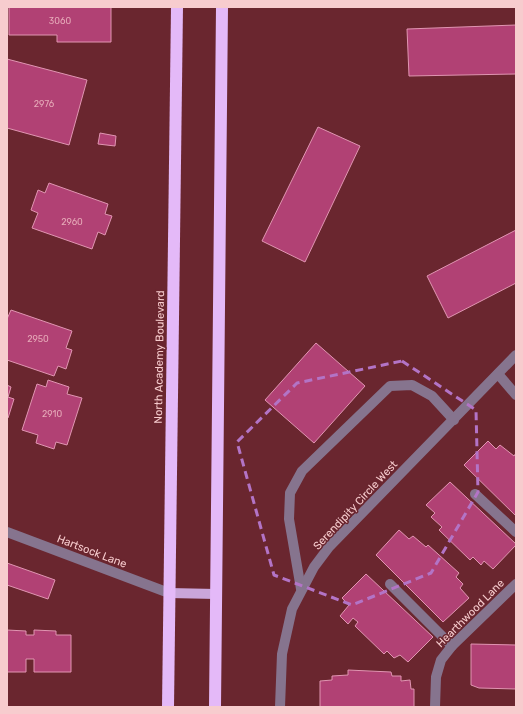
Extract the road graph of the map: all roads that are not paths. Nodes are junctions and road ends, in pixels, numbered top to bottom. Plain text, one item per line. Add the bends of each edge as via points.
1 (177, 7) edge
2 (222, 7) edge
3 (516, 355) edge
4 (498, 374) junction
5 (516, 395) edge
6 (454, 420) junction
7 (475, 494) dead end
8 (7, 532) edge
9 (516, 532) edge
10 (390, 584) dead end
11 (516, 584) edge
12 (301, 589) junction
13 (169, 593) junction
14 (216, 594) junction
15 (452, 646) junction
16 (168, 707) edge
17 (215, 707) edge
18 (280, 707) edge
19 (435, 707) edge

1 - 13 highway, North Academy Boulevard
2 - 14 highway
3 - 4 street, Serendipity Circle West
4 - 5 street
4 - 6 street, Serendipity Circle West
6 - 12 street, Serendipity Circle West via 329,547
6 - 12 street via 432,396 412,385 390,386 302,470 290,493 289,519
7 - 9 street
8 - 13 street, Hartsock Lane
10 - 15 street
11 - 15 street, Hearthwood Lane
12 - 18 street, Serendipity Circle West via 292,609 282,654
13 - 14 main road
13 - 16 highway, North Academy Boulevard
14 - 17 highway
15 - 19 street, Hearthwood Lane via 441,660 436,677

